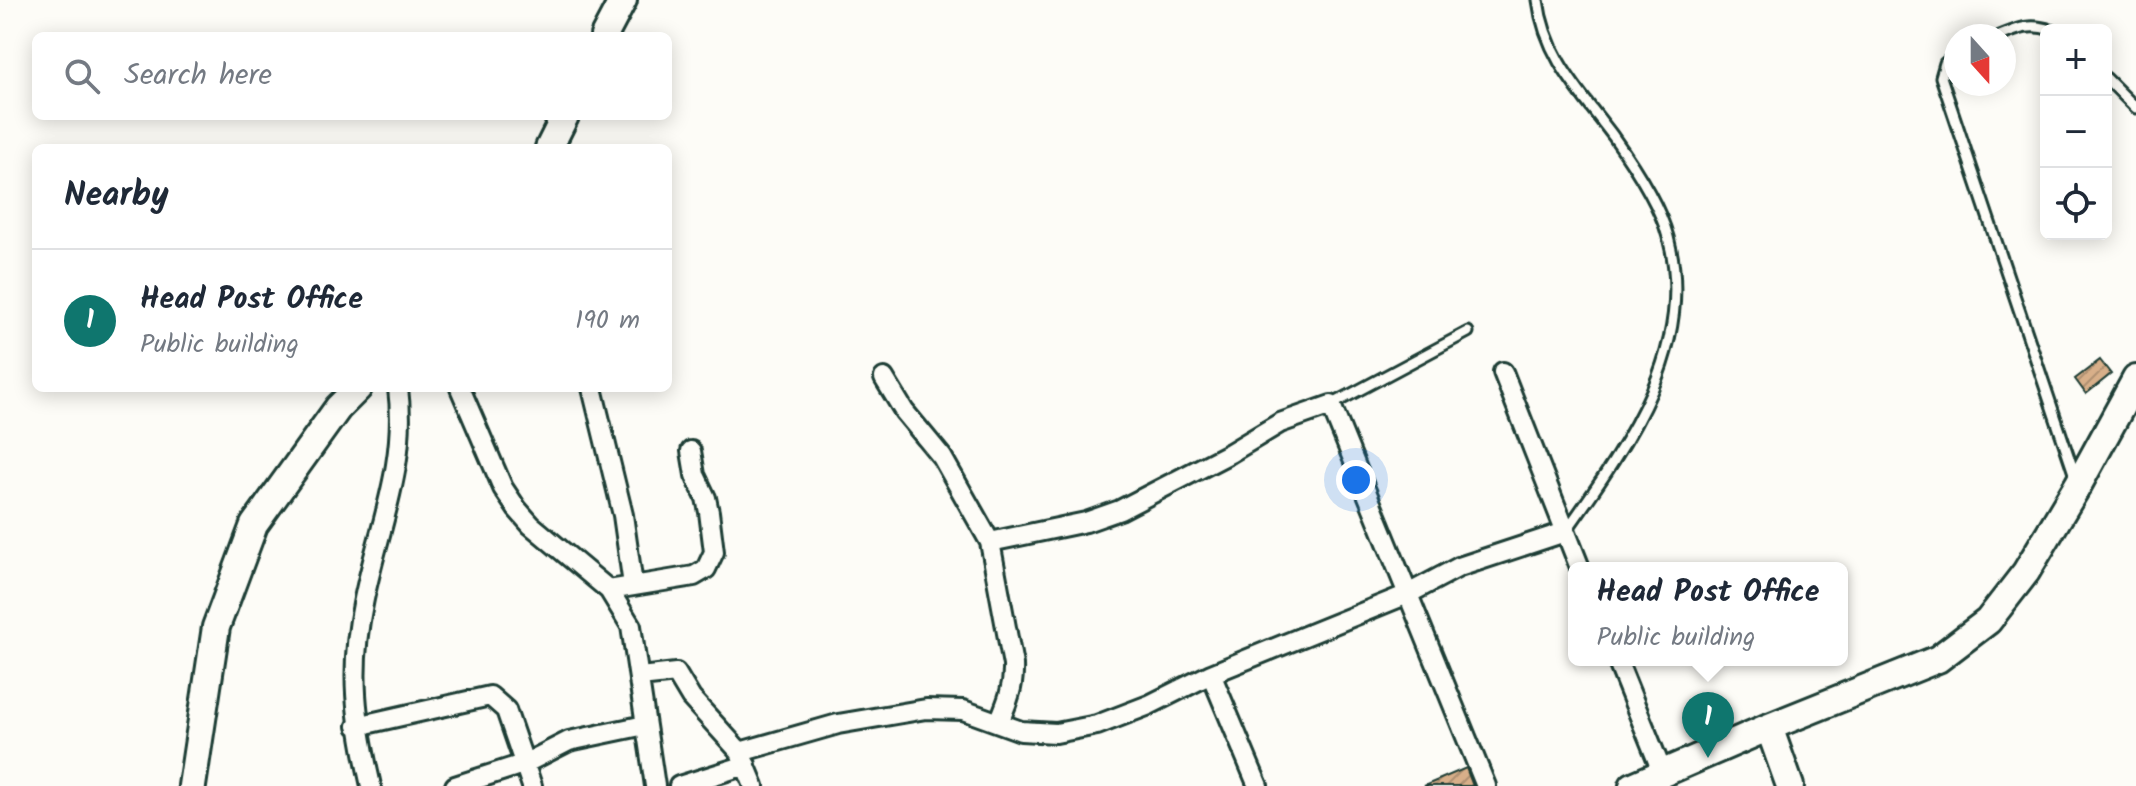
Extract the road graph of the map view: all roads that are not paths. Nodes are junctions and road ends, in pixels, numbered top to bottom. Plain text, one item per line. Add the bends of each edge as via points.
1 (623, 0) edge
2 (1538, 0) edge
3 (2040, 27) edge
4 (2016, 29) edge
5 (606, 32) edge
6 (1944, 66) edge
7 (2112, 84) edge
8 (1944, 86) edge
9 (1947, 96) edge
10 (2136, 108) edge
11 (563, 120) edge
12 (551, 144) edge
13 (1468, 332) dead end
14 (1503, 372) dead end
15 (884, 378) dead end
16 (2136, 379) edge
17 (354, 392) edge
18 (398, 392) edge
19 (462, 392) edge
20 (593, 392) edge
21 (1331, 405) junction
22 (691, 451) dead end
23 (2078, 485) junction
24 (1565, 532) junction
25 (990, 542) junction
26 (1578, 562) edge
27 (633, 585) junction
28 (609, 590) junction
29 (1408, 594) junction
30 (1619, 666) edge
31 (1211, 674) junction
32 (640, 677) junction
33 (999, 722) junction
34 (645, 725) junction
35 (357, 726) junction
36 (1769, 727) junction
37 (743, 759) junction
38 (526, 763) junction
39 (1663, 774) junction
40 (192, 786) edge
41 (371, 786) edge
42 (455, 786) edge
43 (532, 786) edge
44 (655, 786) edge
45 (679, 786) edge
46 (754, 786) edge
47 (1258, 786) edge
48 (1486, 786) edge
49 (1633, 786) edge
50 (1790, 786) edge

1 - 5 main road
2 - 24 lane via 1541,26 1560,67 1637,169 1668,237 1675,292 1669,347 1650,395 1619,456
3 - 4 lane
6 - 8 lane
7 - 10 lane
9 - 23 lane
11 - 12 main road
13 - 21 lane
14 - 24 street
15 - 25 street via 942,457
16 - 23 main road
17 - 40 main road via 254,525 216,627
18 - 35 street via 400,440 363,604 354,682
19 - 28 street via 517,509
20 - 27 street via 623,515
21 - 25 street via 1280,423 1120,510
21 - 29 street
22 - 27 street via 709,512 711,562 694,576
23 - 36 main road via 2026,572 1988,621 1938,659
24 - 26 street
24 - 29 street via 1459,567
25 - 33 street via 1013,665 1010,696
27 - 28 street
28 - 32 street via 631,626
29 - 31 street
29 - 48 street
30 - 39 street
31 - 33 street via 1097,725 1056,733 1021,731
31 - 47 street
32 - 34 street
32 - 37 street via 676,673
33 - 37 street via 963,710 926,709 838,724
34 - 38 street via 569,741
34 - 44 street
35 - 38 street via 490,696 506,710
35 - 41 street
36 - 39 main road
36 - 50 main road
37 - 45 street
37 - 46 street
38 - 42 street
38 - 43 street
39 - 49 main road

